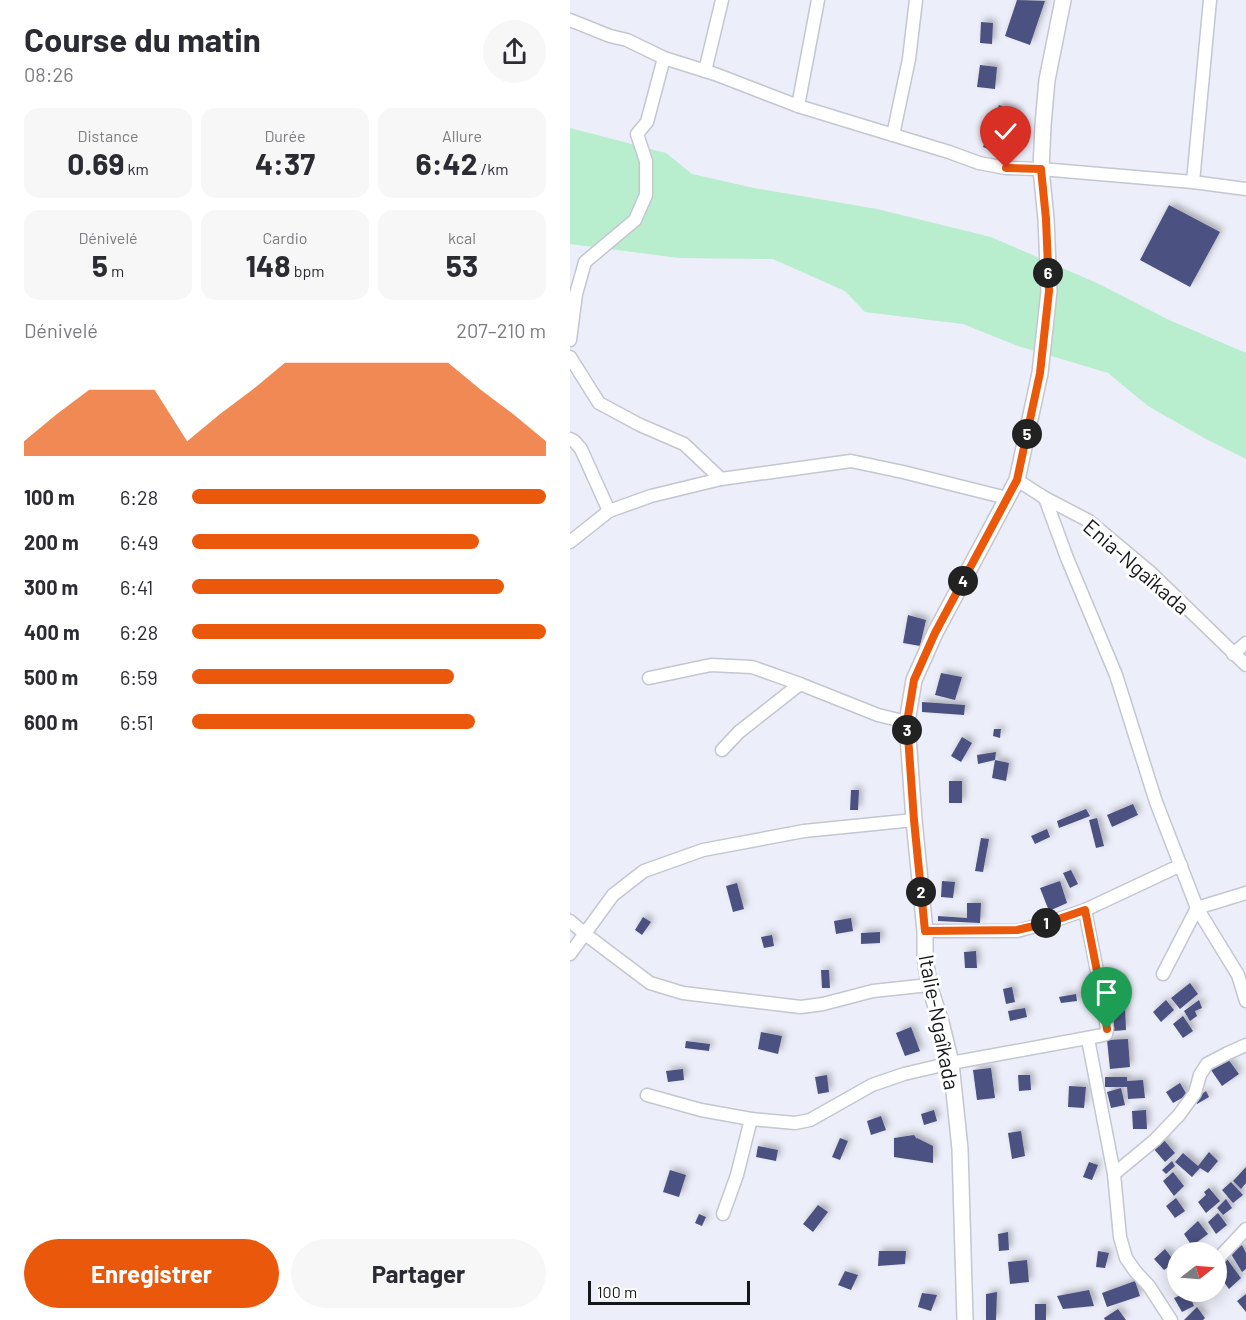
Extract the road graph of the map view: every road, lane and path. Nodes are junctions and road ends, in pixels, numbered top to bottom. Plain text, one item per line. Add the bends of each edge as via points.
1 (722, 0) edge
2 (818, 0) edge
3 (916, 0) edge
4 (1064, 0) edge
5 (1210, 0) edge
6 (570, 20) edge
7 (664, 58) junction
8 (705, 71) junction
9 (798, 106) junction
10 (893, 135) junction
11 (1041, 169) junction
12 (1193, 182) junction
13 (1246, 189) edge
14 (570, 340) edge
15 (570, 357) edge
16 (570, 439) edge
17 (721, 479) junction
18 (1017, 480) junction
19 (1007, 498) junction
20 (1045, 498) junction
21 (609, 511) junction
22 (570, 542) edge
23 (1246, 643) edge
24 (1233, 654) junction
25 (1246, 665) edge
26 (649, 678) dead end
27 (800, 684) junction
28 (907, 722) junction
29 (722, 750) dead end
30 (914, 820) junction
31 (1181, 865) junction
32 (1246, 893) edge
33 (1197, 908) junction
34 (1085, 910) junction
35 (570, 921) edge
36 (925, 931) junction
37 (585, 934) junction
38 (570, 954) edge
39 (1163, 974) dead end
40 (929, 985) junction
41 (1246, 1001) edge
42 (1088, 1039) junction
43 (1246, 1045) edge
44 (951, 1063) junction
45 (647, 1095) dead end
46 (751, 1119) junction
47 (1114, 1174) junction
48 (723, 1214) dead end
49 (1246, 1229) edge
50 (1227, 1249) edge
51 (965, 1320) edge
52 (1171, 1320) edge

1 - 8 street
2 - 9 street
3 - 10 street via 909,59
4 - 11 street, Italie-Ngaîkada via 1047,80
5 - 12 street
6 - 7 street
7 - 8 street
7 - 14 street via 647,122 637,134 646,161 646,195 635,220 585,262
8 - 9 street
9 - 10 street
10 - 11 street via 979,163
11 - 12 street
11 - 18 street, Italie-Ngaîkada via 1049,291 1040,373
12 - 13 street
15 - 17 street via 599,403 684,444
16 - 21 street via 581,449
17 - 19 street via 851,461
17 - 21 street
18 - 19 street, Italie-Ngaîkada
18 - 20 street, Enia-Ngaîkada
19 - 28 street, Italie-Ngaîkada via 914,680
20 - 24 street, Enia-Ngaîkada via 1089,521 1150,572
20 - 31 street via 1116,675 1156,802
21 - 22 street
23 - 24 street
24 - 25 street, Enia-Ngaîkada
26 - 27 street via 711,665 752,667
27 - 28 street via 878,715
27 - 29 street
28 - 30 street, Italie-Ngaîkada
30 - 36 street, Italie-Ngaîkada
30 - 37 street via 804,831 703,850 644,871 614,895
31 - 33 street
31 - 34 street
32 - 33 street
33 - 39 street
33 - 41 street via 1238,975
34 - 36 street via 1017,930
34 - 42 street via 1107,1029 1106,1034
35 - 37 street
36 - 40 street, Italie-Ngaîkada
37 - 38 street
37 - 40 street via 650,983 683,993 801,1008 873,991
40 - 44 street, Italie-Ngaîkada
42 - 44 street
42 - 47 street
43 - 47 street via 1207,1064 1195,1093 1179,1115
44 - 46 street via 873,1085 810,1120 795,1123
44 - 51 street, Italie-Ngaîkada via 960,1149
45 - 46 street
46 - 48 street
47 - 52 street via 1126,1258
49 - 50 street

